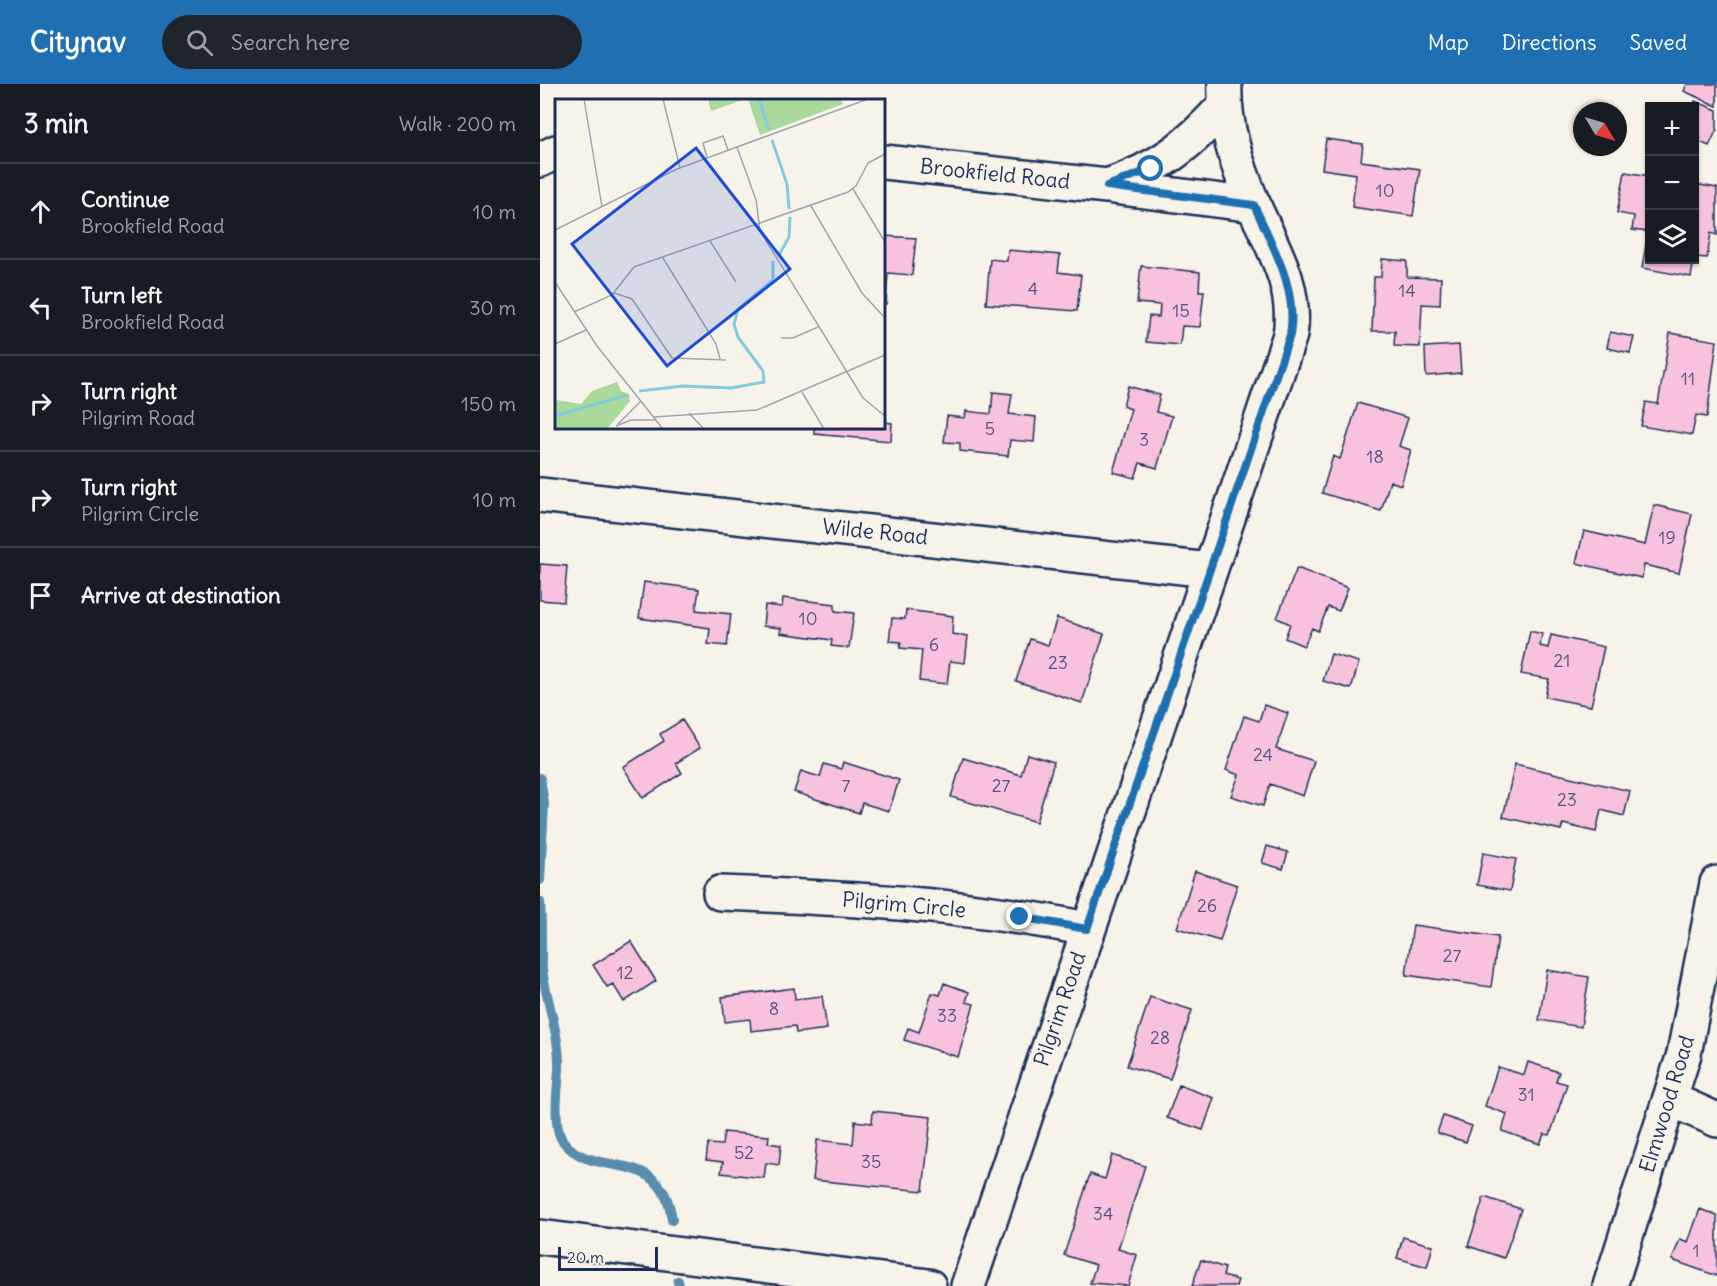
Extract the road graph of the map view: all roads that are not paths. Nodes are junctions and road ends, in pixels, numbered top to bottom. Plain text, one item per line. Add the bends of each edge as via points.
1 (1225, 95) edge
2 (555, 152) edge
3 (540, 160) edge
4 (885, 162) edge
5 (1107, 186) junction
6 (1254, 205) junction
7 (540, 495) edge
8 (1209, 570) junction
9 (1717, 883) edge
10 (720, 893) dead end
11 (1087, 929) junction
12 (1670, 1099) junction
13 (1717, 1120) edge
14 (540, 1237) edge
15 (929, 1286) edge
16 (968, 1286) edge
17 (1610, 1286) edge

1 - 5 street, Brookfield Road via 1190,142 1167,160
1 - 6 street, Pilgrim Road via 1236,158
2 - 3 street
4 - 5 street, Brookfield Road
5 - 6 street, Brookfield Road
6 - 8 street, Pilgrim Road via 1286,277 1292,321 1286,350
7 - 8 street, Wilde Road
8 - 11 street, Pilgrim Road
9 - 12 street, Elmwood Road via 1689,1034
10 - 11 street, Pilgrim Circle via 864,900 1020,917
11 - 16 street, Pilgrim Road
12 - 13 street
12 - 17 street, Elmwood Road
14 - 15 street

